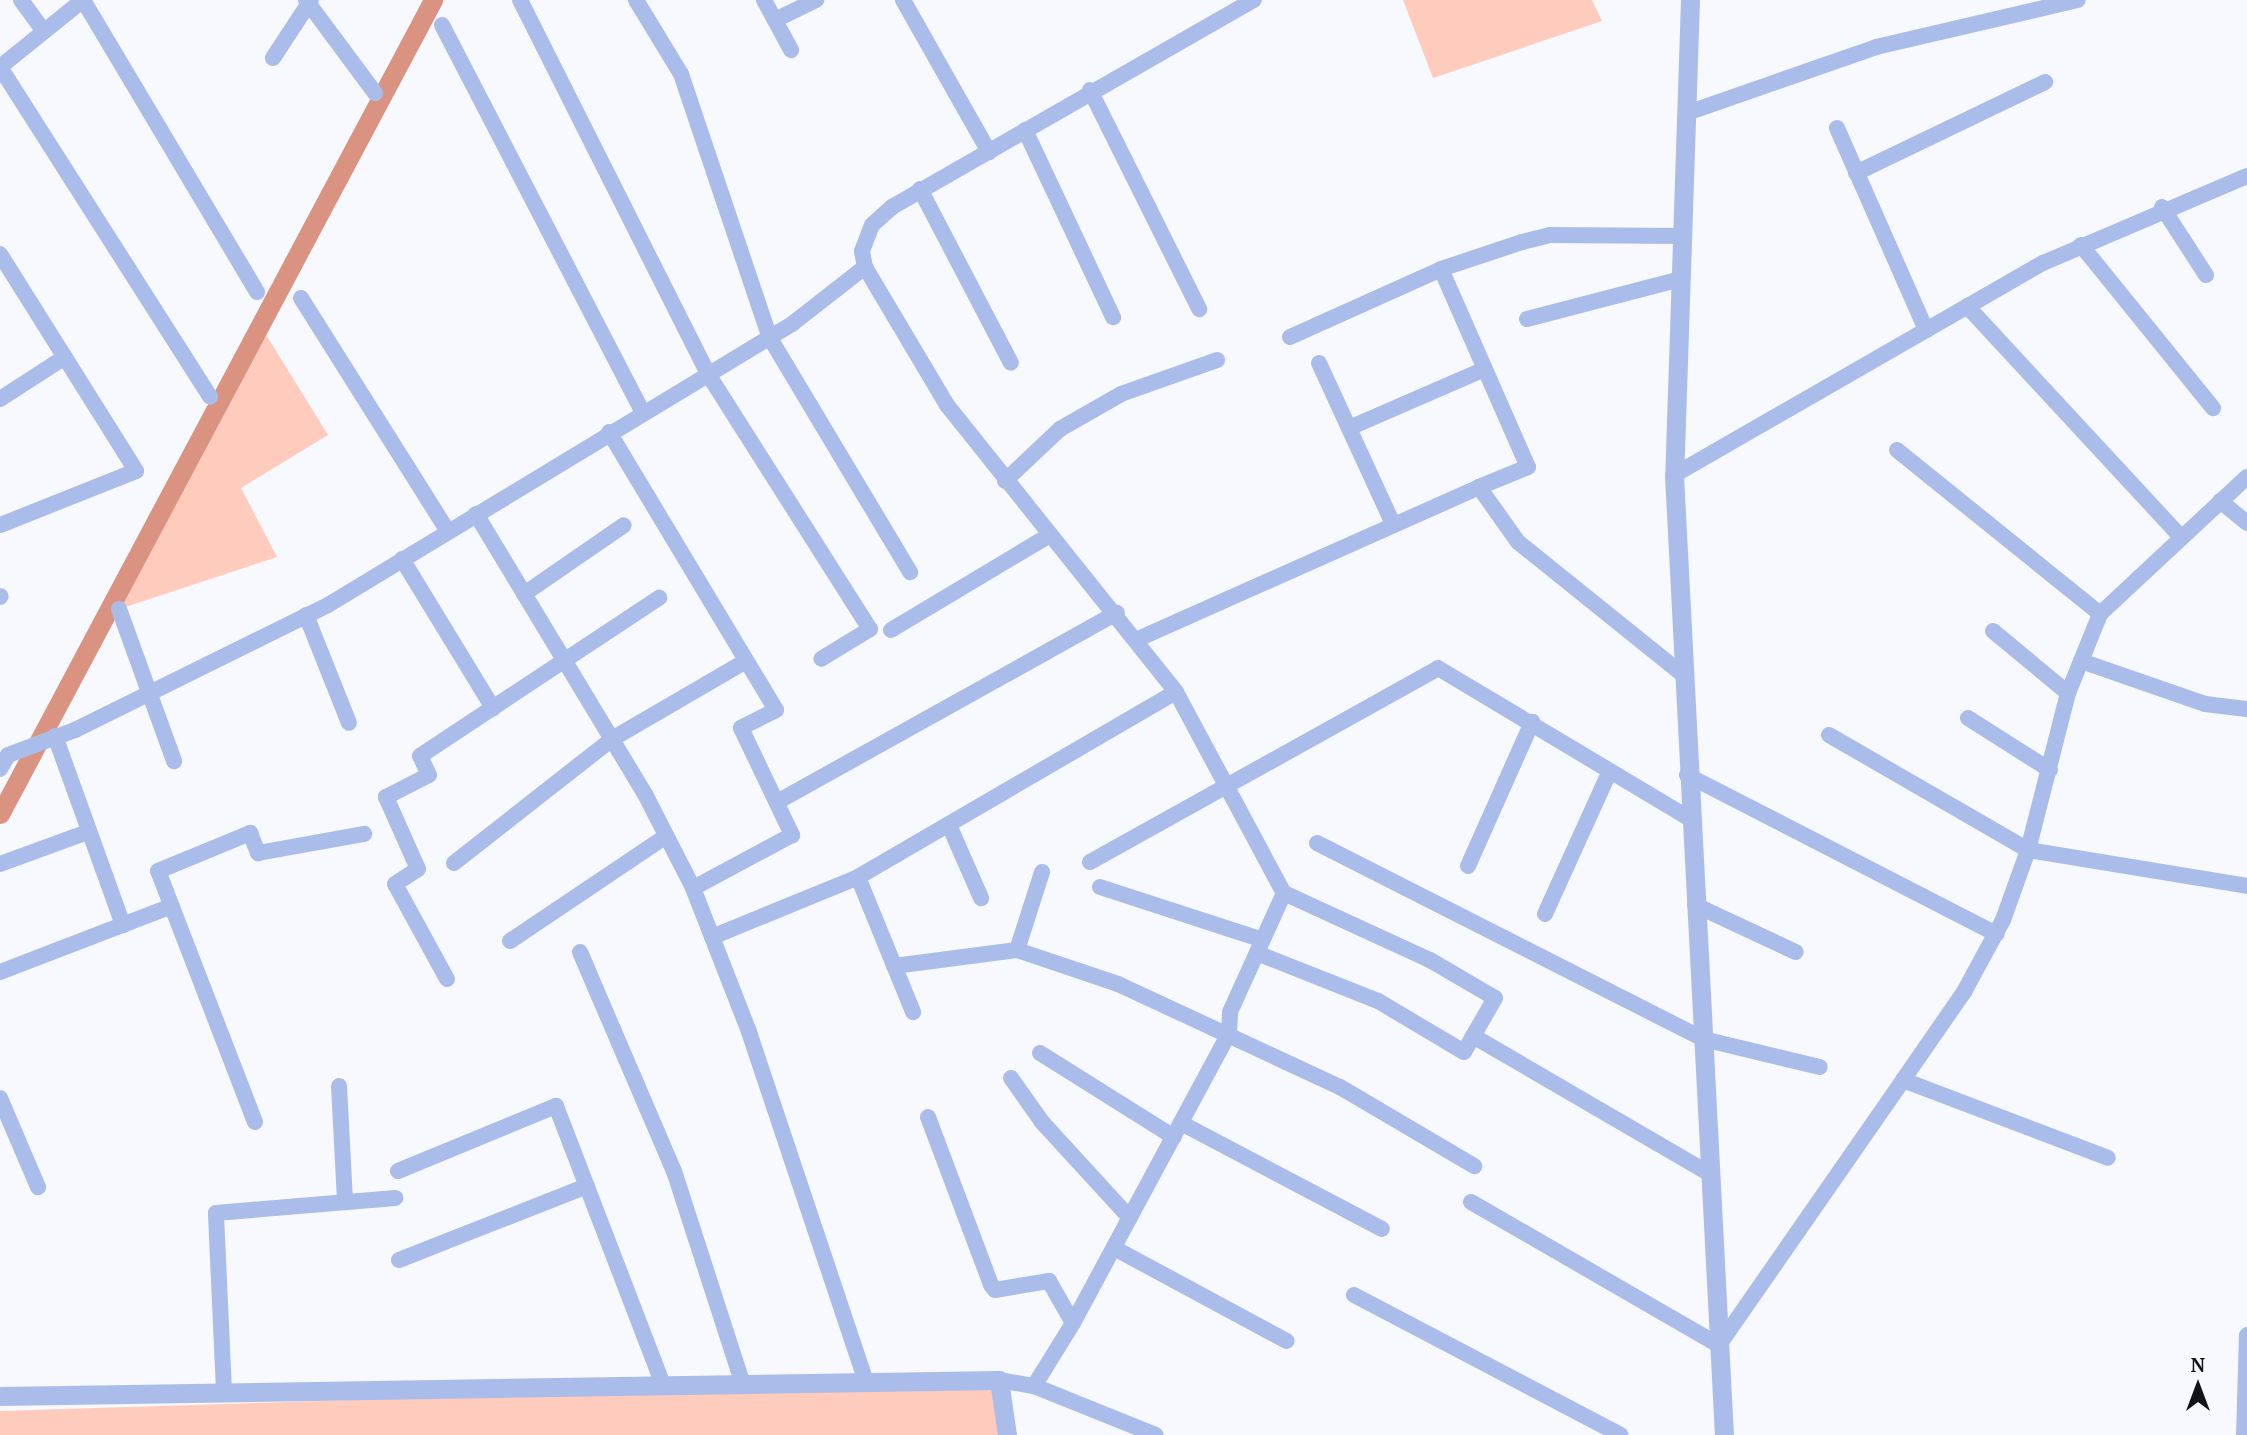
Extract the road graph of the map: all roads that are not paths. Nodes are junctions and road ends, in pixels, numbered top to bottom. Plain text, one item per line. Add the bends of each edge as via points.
1 (21, 0) edge
2 (83, 0) edge
3 (520, 0) edge
4 (636, 0) edge
5 (764, 0) edge
6 (816, 0) edge
7 (903, 0) edge
8 (1254, 0) edge
9 (1690, 0) edge
10 (2078, 0) edge
11 (309, 1) edge
12 (775, 20) junction
13 (442, 25) dead end
14 (44, 33) junction
15 (790, 50) dead end
16 (273, 58) dead end
17 (2045, 82) dead end
18 (1090, 90) junction
19 (375, 93) dead end
20 (1687, 113) junction
21 (1837, 128) dead end
22 (1025, 130) junction
23 (989, 152) junction
24 (1856, 173) junction
25 (2247, 176) edge
26 (920, 189) junction
27 (2162, 207) junction
28 (1683, 236) junction
29 (2081, 244) junction
30 (0, 254) edge
31 (864, 267) junction
32 (1441, 269) junction
33 (2206, 275) dead end
34 (1681, 279) junction
35 (257, 292) dead end
36 (301, 298) dead end
37 (1967, 306) junction
38 (1199, 309) dead end
39 (1112, 317) dead end
40 (1527, 319) dead end
41 (1926, 330) junction
42 (1290, 337) dead end
43 (770, 338) junction
44 (65, 357) junction
45 (1217, 360) dead end
46 (1012, 363) dead end
47 (1320, 363) dead end
48 (1485, 369) junction
49 (708, 374) junction
50 (210, 397) dead end
51 (0, 399) edge
52 (2213, 408) dead end
53 (643, 412) junction
54 (1349, 428) junction
55 (609, 432) junction
56 (1897, 450) dead end
57 (1674, 475) junction
58 (2247, 477) edge
59 (1005, 481) junction
60 (1479, 487) junction
61 (2220, 501) junction
62 (476, 514) junction
63 (2247, 523) edge
64 (1393, 524) junction
65 (0, 525) edge
66 (624, 525) dead end
67 (448, 531) junction
68 (1048, 536) junction
69 (2180, 537) junction
70 (402, 559) junction
71 (910, 572) dead end
72 (524, 594) junction
73 (659, 598) dead end
74 (119, 609) dead end
75 (1117, 613) junction
76 (2100, 614) junction
77 (306, 615) junction
78 (891, 630) dead end
79 (1993, 631) dead end
80 (1138, 639) junction
81 (821, 659) dead end
82 (564, 661) junction
83 (746, 661) junction
84 (2081, 661) junction
85 (1682, 674) junction
86 (1176, 692) junction
87 (149, 693) junction
88 (2068, 693) junction
89 (493, 708) junction
90 (2247, 709) edge
91 (1968, 718) dead end
92 (1532, 722) junction
93 (349, 723) dead end
94 (1829, 735) dead end
95 (55, 736) junction
96 (612, 739) junction
97 (4, 759) edge
98 (174, 761) dead end
99 (2050, 770) junction
100 (1610, 771) junction
101 (1687, 775) junction
102 (1224, 790) junction
103 (777, 802) junction
104 (1687, 817) junction
105 (948, 825) junction
106 (88, 832) junction
107 (364, 834) dead end
108 (666, 836) junction
109 (1317, 843) dead end
110 (2028, 850) junction
111 (1090, 862) dead end
112 (454, 863) dead end
113 (0, 864) edge
114 (1468, 866) dead end
115 (1042, 872) dead end
116 (858, 877) junction
117 (2247, 886) edge
118 (1100, 887) dead end
119 (693, 888) junction
120 (1284, 893) junction
121 (981, 898) dead end
122 (172, 905) junction
123 (1695, 905) junction
124 (1545, 914) dead end
125 (123, 925) junction
126 (1997, 934) junction
127 (712, 937) junction
128 (510, 941) dead end
129 (1260, 946) junction
130 (1017, 950) junction
131 (580, 952) dead end
132 (1796, 952) dead end
133 (894, 966) junction
134 (0, 972) edge
135 (447, 979) dead end
136 (913, 1012) dead end
137 (1228, 1033) junction
138 (1473, 1036) junction
139 (1703, 1039) junction
140 (1040, 1053) dead end
141 (1820, 1067) dead end
142 (1012, 1078) dead end
143 (1903, 1080) junction
144 (339, 1086) dead end
145 (0, 1098) edge
146 (928, 1117) dead end
147 (255, 1122) dead end
148 (1177, 1130) junction
149 (2108, 1157) dead end
150 (1474, 1166) dead end
151 (398, 1171) dead end
152 (1710, 1174) junction
153 (587, 1186) junction
154 (38, 1187) dead end
155 (395, 1198) dead end
156 (345, 1202) junction
157 (1471, 1202) dead end
158 (1130, 1218) junction
159 (1382, 1229) dead end
160 (1114, 1248) junction
161 (399, 1260) dead end
162 (1353, 1295) dead end
163 (1073, 1323) junction
164 (2247, 1335) edge
165 (1287, 1341) dead end
166 (1719, 1345) junction
167 (999, 1380) junction
168 (866, 1382) junction
169 (743, 1384) junction
170 (663, 1385) junction
171 (1034, 1386) junction
172 (224, 1391) junction
173 (0, 1396) edge
174 (1007, 1435) edge
175 (1156, 1435) edge
176 (1621, 1435) edge
177 (1724, 1435) edge
178 (2244, 1435) edge

1 - 14 street
2 - 14 street
2 - 35 street
3 - 49 street
4 - 43 street via 681,74
5 - 12 street
6 - 12 street
7 - 23 street
8 - 18 street
9 - 20 street
10 - 20 street via 1876,47
11 - 16 street
11 - 19 street
12 - 15 street
13 - 53 street
14 - 50 street via 0,67
17 - 24 street
18 - 22 street
18 - 38 street
20 - 28 street
21 - 24 street
22 - 23 street
22 - 39 street
23 - 26 street
24 - 41 street
25 - 27 street
26 - 31 street via 872,225 862,251
26 - 46 street
27 - 29 street
27 - 33 street
28 - 32 street via 1550,235
28 - 34 street
29 - 37 street
29 - 52 street
30 - 44 street
31 - 43 street
31 - 59 street via 947,405
32 - 42 street
32 - 48 street
34 - 40 street
34 - 57 street
36 - 67 street
37 - 41 street
37 - 69 street
41 - 57 street
43 - 49 street
43 - 71 street
44 - 51 street
44 - 65 street via 136,471
45 - 59 street via 1101,406 1060,429
47 - 54 street
48 - 54 street
48 - 60 street via 1528,467
49 - 53 street
49 - 81 street via 870,629
53 - 55 street
54 - 64 street
55 - 62 street
55 - 83 street
56 - 76 street
57 - 85 street
58 - 61 street
59 - 68 street
60 - 64 street
60 - 85 street via 1518,542 1578,597
61 - 63 street
61 - 69 street
62 - 67 street
62 - 72 street
64 - 80 street
66 - 72 street
67 - 70 street
68 - 75 street
68 - 78 street
69 - 76 street
70 - 77 street
70 - 89 street
72 - 82 street
73 - 82 street
74 - 87 street
75 - 80 street
75 - 103 street
76 - 84 street
77 - 87 street
77 - 93 street
79 - 88 street
80 - 86 street
82 - 89 street
82 - 96 street
83 - 96 street
83 - 103 street via 776,710 741,728
84 - 88 street
84 - 90 street via 2206,704
85 - 101 street
86 - 102 street
86 - 105 street
87 - 95 street
87 - 98 street
88 - 99 street
89 - 135 street via 420,756 429,775 386,797 418,869 395,884
91 - 99 street
92 - 100 street
92 - 102 street via 1438,668
92 - 114 street
94 - 110 street
95 - 97 street
95 - 106 street
96 - 108 street
96 - 112 street
99 - 110 street
100 - 104 street
100 - 124 street
101 - 104 street
101 - 126 street
102 - 111 street
102 - 120 street
103 - 119 street via 792,835
104 - 123 street
105 - 116 street
105 - 121 street
106 - 113 street
106 - 125 street
107 - 122 street via 258,853 250,833 159,871
108 - 119 street
108 - 128 street
109 - 139 street
110 - 117 street
110 - 126 street
115 - 130 street
116 - 127 street
116 - 133 street
118 - 129 street
119 - 127 street
120 - 129 street
120 - 138 street via 1430,960 1495,998
122 - 125 street
122 - 147 street
123 - 132 street
123 - 139 street
125 - 134 street
126 - 143 street
127 - 168 street
129 - 137 street via 1230,1012
129 - 138 street via 1378,1001 1464,1052
130 - 133 street
130 - 137 street via 1118,984
131 - 169 street via 674,1171
133 - 136 street
137 - 148 street
137 - 150 street via 1340,1087
138 - 152 street
139 - 141 street
139 - 152 street
140 - 148 street
142 - 158 street via 1042,1122
143 - 149 street
143 - 166 street
144 - 156 street
145 - 154 street
146 - 163 street via 991,1285 995,1290 1049,1281
148 - 158 street
148 - 159 street
151 - 153 street via 556,1106
152 - 166 street
153 - 161 street
153 - 170 street
155 - 156 street
156 - 172 street via 216,1213
157 - 166 street
158 - 160 street
160 - 163 street
160 - 165 street
162 - 176 street
163 - 171 street
164 - 178 street
166 - 177 street
167 - 168 street
167 - 171 street
167 - 174 street
168 - 169 street
169 - 170 street
170 - 172 street
171 - 175 street
172 - 173 street

